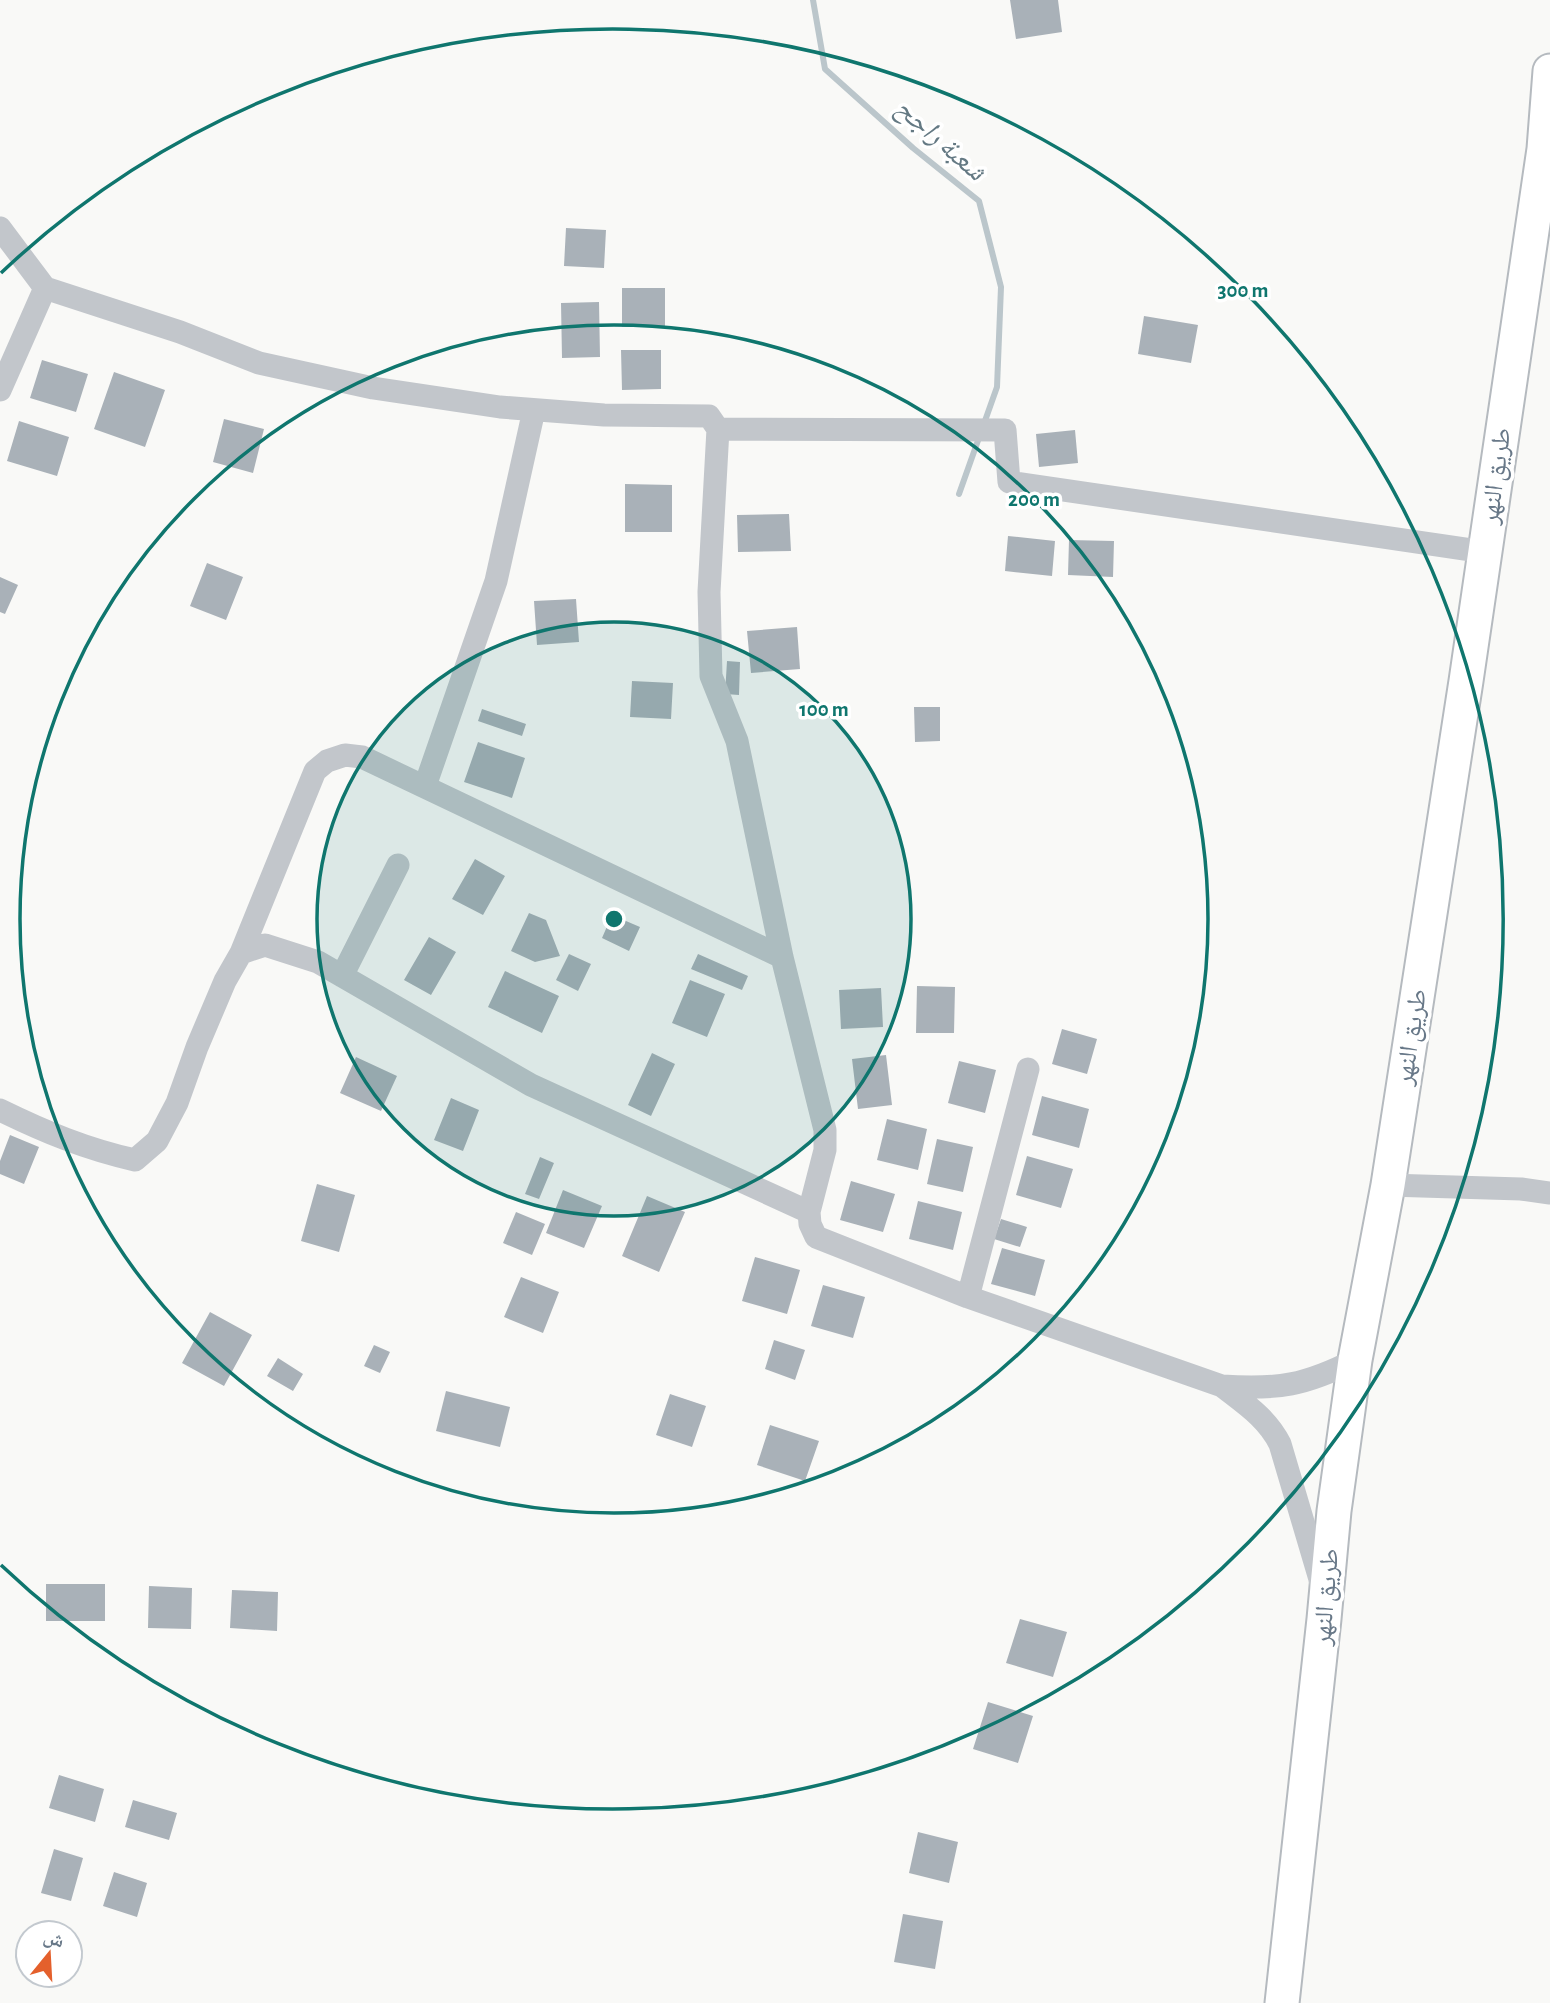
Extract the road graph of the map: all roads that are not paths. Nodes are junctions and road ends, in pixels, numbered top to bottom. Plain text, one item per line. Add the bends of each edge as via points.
1 (1550, 71) edge
2 (1547, 151) edge
3 (0, 228) edge
4 (45, 288) junction
5 (0, 390) edge
6 (532, 419) dead end
7 (718, 429) junction
8 (1485, 552) junction
9 (425, 786) junction
10 (398, 865) dead end
11 (242, 953) junction
12 (782, 957) junction
13 (342, 976) junction
14 (1028, 1069) dead end
15 (0, 1110) edge
16 (1388, 1185) junction
17 (1550, 1193) edge
18 (809, 1212) junction
19 (968, 1297) junction
20 (1355, 1360) junction
21 (1222, 1387) junction
22 (1326, 1601) junction
23 (1282, 2003) edge

1 - 2 main road, طريق النهر
2 - 8 main road, طريق النهر
3 - 4 street
4 - 5 street
4 - 7 street via 259,363 373,388 500,407 604,415 709,416
6 - 9 street via 496,581
7 - 8 street via 1005,429 1009,482
7 - 12 street via 709,592 711,676 737,741
8 - 16 main road, طريق النهر
9 - 11 street via 345,755 315,771
9 - 12 street
10 - 13 street
11 - 13 street via 265,945 318,962
11 - 15 street via 221,991 177,1103 156,1141 135,1160 95,1151
12 - 18 street via 825,1130 825,1150
13 - 18 street via 531,1085
14 - 19 street
16 - 17 street
16 - 20 main road, طريق النهر
18 - 19 street via 816,1237
19 - 21 street
20 - 21 street via 1321,1377 1292,1384 1260,1389
20 - 22 main road, طريق النهر
21 - 22 street via 1272,1427
22 - 23 main road, طريق النهر

